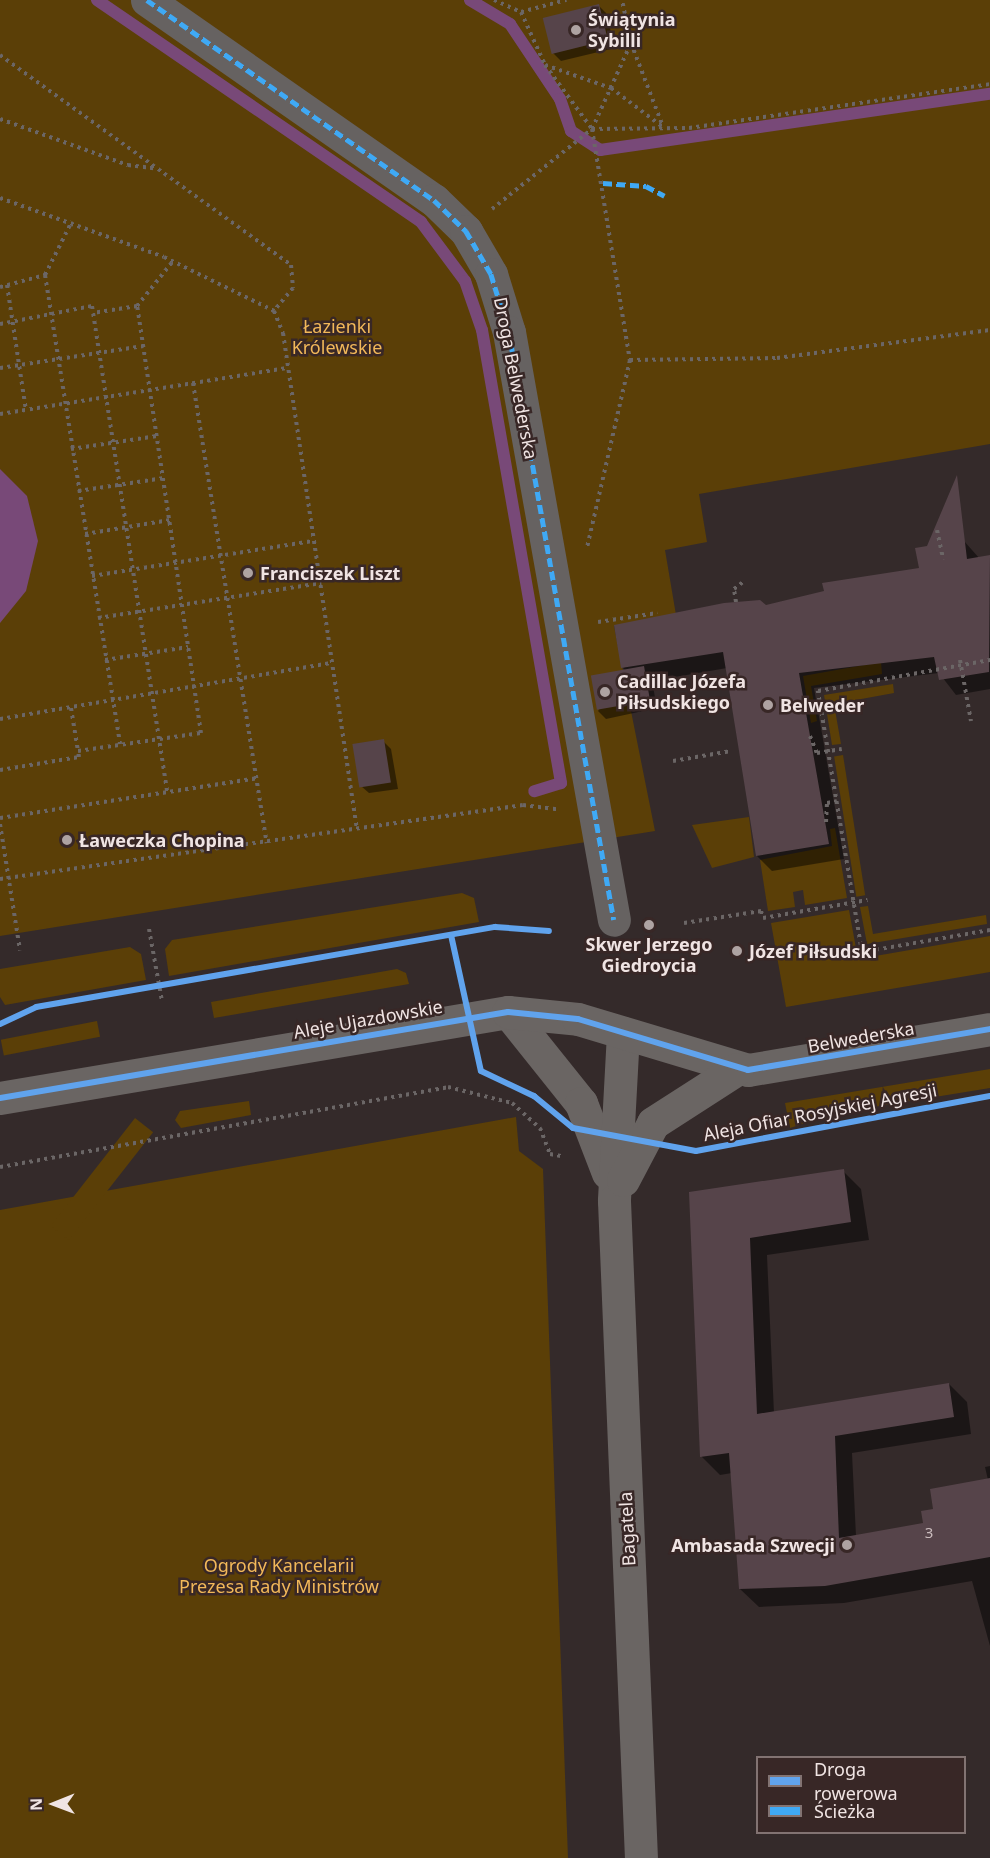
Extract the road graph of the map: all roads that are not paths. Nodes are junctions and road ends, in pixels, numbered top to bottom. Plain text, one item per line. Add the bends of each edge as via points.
1 (147, 0) edge
2 (614, 920) dead end
3 (508, 1012) junction
4 (990, 1029) edge
5 (623, 1033) junction
6 (737, 1069) junction
7 (0, 1098) edge
8 (614, 1201) junction
9 (641, 1858) edge

1 - 2 street, Droga Belwederska via 434,200 466,231 500,292
3 - 5 street, Aleje Ujazdowskie via 556,1015
3 - 7 street, Aleje Ujazdowskie
3 - 8 street, Bagatela via 581,1103 596,1132
4 - 6 street, Belwederska via 762,1070
5 - 6 street, Aleje Ujazdowskie
5 - 8 street, Bagatela
6 - 8 street via 653,1123 639,1140
8 - 9 street, Bagatela

